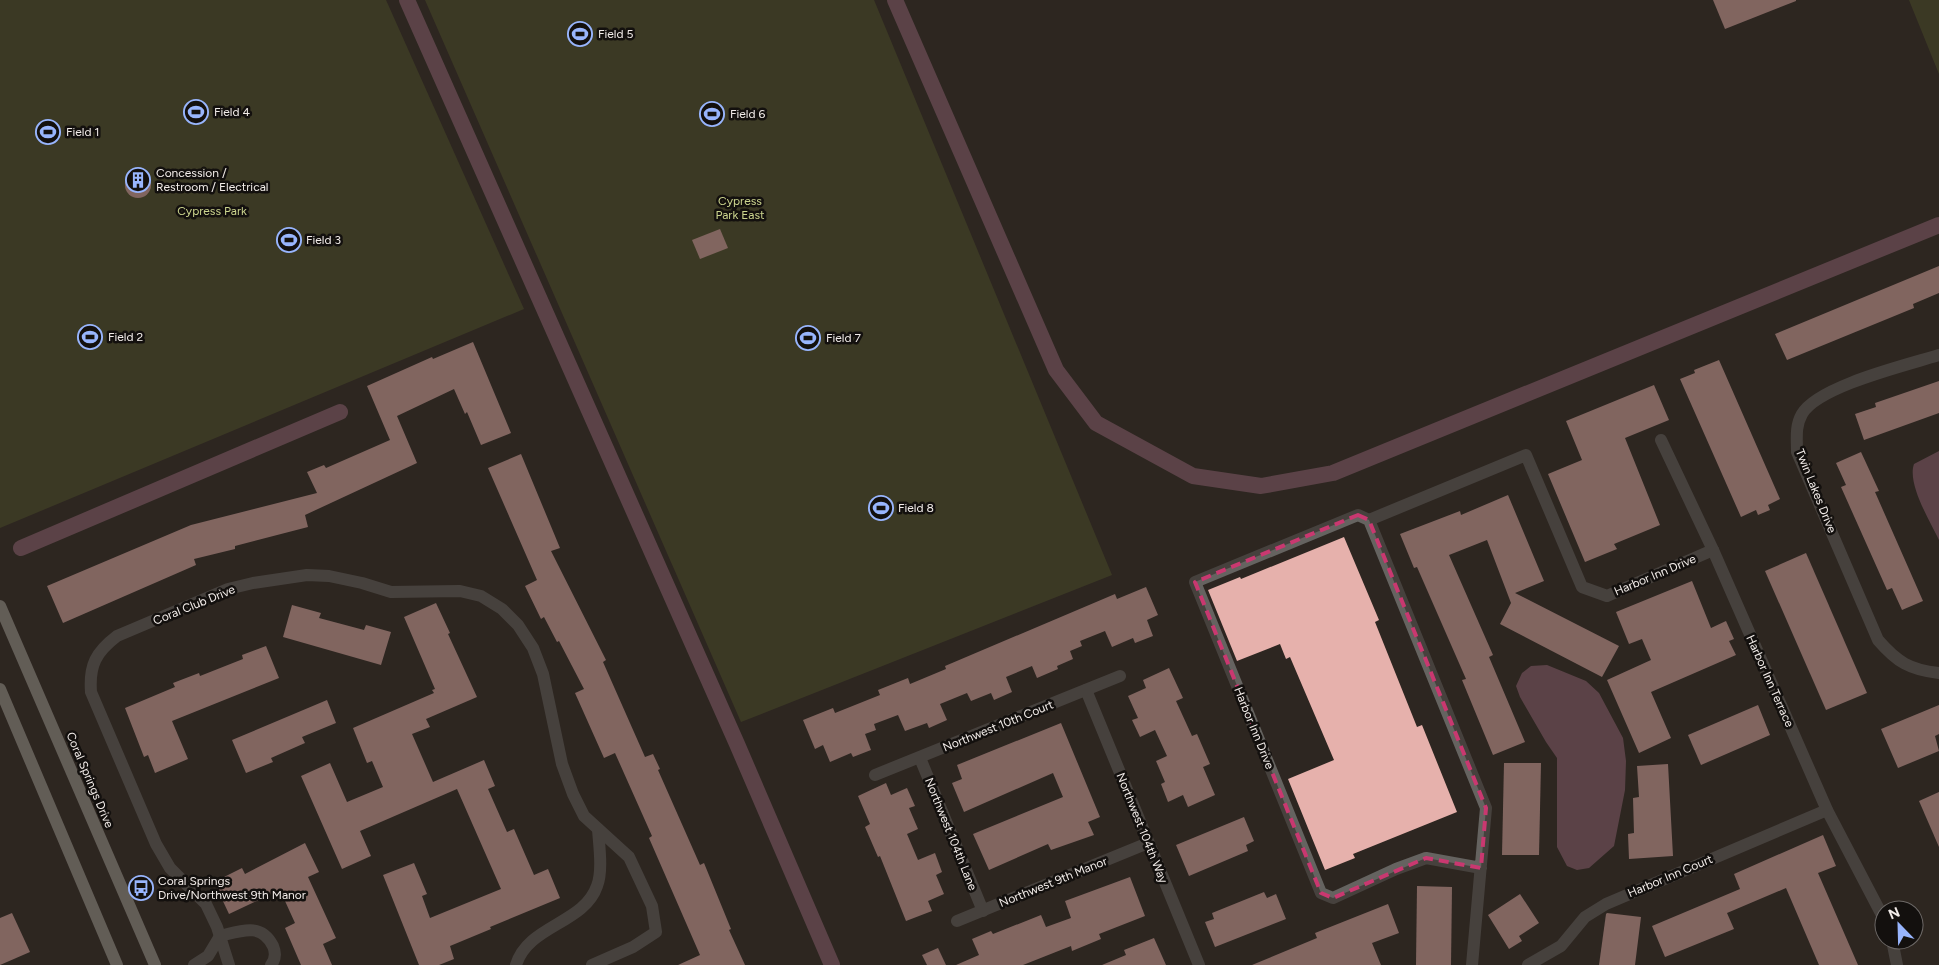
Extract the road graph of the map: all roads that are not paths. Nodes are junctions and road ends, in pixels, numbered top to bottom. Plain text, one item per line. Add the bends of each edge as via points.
1 (1939, 355) edge
2 (1661, 440) dead end
3 (1369, 520) junction
4 (1713, 550) junction
5 (0, 606) edge
6 (1939, 673) edge
7 (1120, 676) dead end
8 (0, 689) edge
9 (1086, 690) junction
10 (920, 758) junction
11 (875, 776) dead end
12 (1827, 810) junction
13 (598, 828) junction
14 (1148, 843) junction
15 (1481, 868) junction
16 (1874, 900) edge
17 (983, 911) junction
18 (957, 921) dead end
19 (220, 936) junction
20 (1894, 950) edge
21 (117, 965) edge
22 (155, 965) edge
23 (194, 965) edge
24 (229, 965) edge
25 (271, 965) edge
26 (516, 965) edge
27 (592, 965) edge
28 (1199, 965) edge
29 (1472, 965) edge
30 (1528, 965) edge
31 (1897, 965) edge

1 - 6 street, Twin Lakes Drive via 1835,388 1802,413 1796,430 1797,452 1878,640 1904,664
2 - 4 street, Harbor Inn Terrace
3 - 4 street, Harbor Inn Drive via 1526,455 1582,587 1607,596
3 - 15 street via 1486,808
3 - 15 street, Harbor Inn Drive via 1358,515 1195,582 1321,893 1333,898 1426,858
4 - 12 street, Harbor Inn Terrace
5 - 22 main road, Coral Springs Drive
7 - 9 street, Northwest 10th Court
8 - 21 main road
9 - 10 street, Northwest 10th Court
9 - 14 street, Northwest 104th Way
10 - 11 street, Northwest 10th Court
10 - 17 street, Northwest 104th Lane
12 - 16 street, Harbor Inn Terrace
12 - 30 street, Harbor Inn Court via 1606,904 1585,917 1561,946
13 - 19 street, Coral Club Drive via 584,816 565,772 543,674 533,648 518,625 482,596 460,591 391,592 362,582 307,575 253,582 228,589 117,636 102,648 90,676 91,692 156,844 170,868 206,904
13 - 26 street via 598,885 589,903 531,942
13 - 27 street, Coral Club Drive via 629,856 652,906 656,932 634,947
14 - 17 street, Northwest 9th Manor
14 - 28 street, Northwest 104th Way
15 - 29 street
17 - 18 street, Northwest 9th Manor
19 - 23 street via 208,956
19 - 24 street, Coral Club Drive
19 - 25 street via 244,930 258,931 269,938 275,951
20 - 31 street

